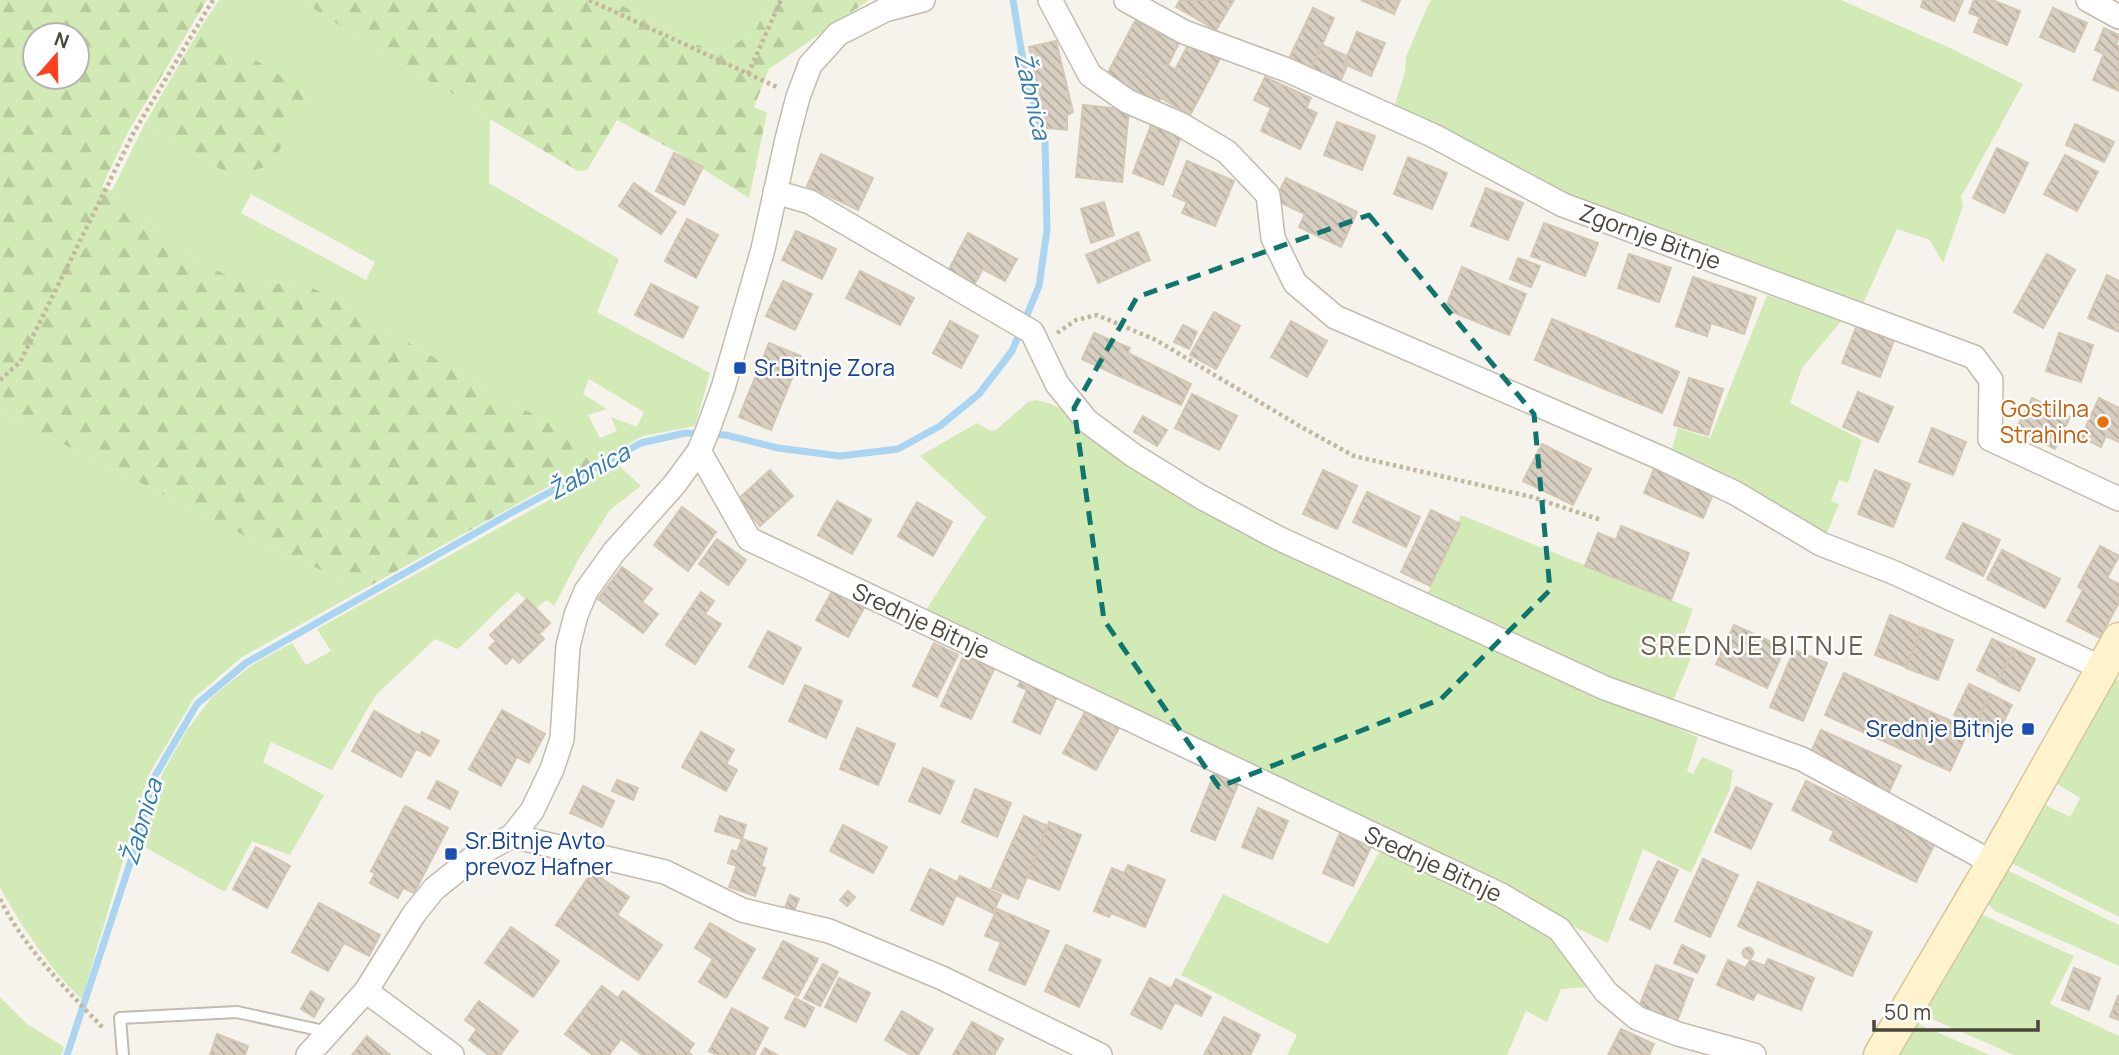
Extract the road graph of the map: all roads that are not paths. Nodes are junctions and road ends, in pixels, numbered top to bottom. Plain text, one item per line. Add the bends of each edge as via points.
1 (923, 0) edge
2 (1050, 0) edge
3 (1126, 0) edge
4 (2088, 0) edge
5 (2119, 17) edge
6 (775, 192) junction
7 (699, 451) junction
8 (2119, 499) edge
9 (2119, 639) edge
10 (2097, 678) junction
11 (512, 836) junction
12 (1993, 863) junction
13 (366, 991) junction
14 (330, 1033) junction
15 (1064, 1048) edge
16 (123, 1055) edge
17 (308, 1055) edge
18 (453, 1055) edge
19 (1100, 1055) edge
20 (1754, 1055) edge
21 (1880, 1055) edge

1 - 6 street via 885,10 838,34 810,65
2 - 10 street via 1090,75 1127,101 1180,124 1227,152 1268,195 1273,238 1295,284 1335,317 1735,493 1821,544 1895,573
3 - 8 street, Zgornje Bitnje via 1184,32 1286,70 1434,136 1563,205 1974,357 1992,380 1990,439
4 - 5 street
6 - 7 street via 723,388
6 - 12 street via 810,202 1011,319 1036,339 1057,384 1087,421 1201,497 1278,538 1605,688 1802,759
7 - 11 street via 586,591 568,646 562,739 531,811
7 - 20 street, Srednje Bitnje via 749,540 1501,895 1559,929 1606,992 1637,1018
9 - 10 main road
10 - 12 main road
11 - 13 street via 475,856 435,889
11 - 15 street via 665,872 742,910 829,931 942,978
12 - 21 main road
13 - 14 street
13 - 18 street
14 - 16 lane via 237,1012 120,1018
14 - 17 street
15 - 19 street

